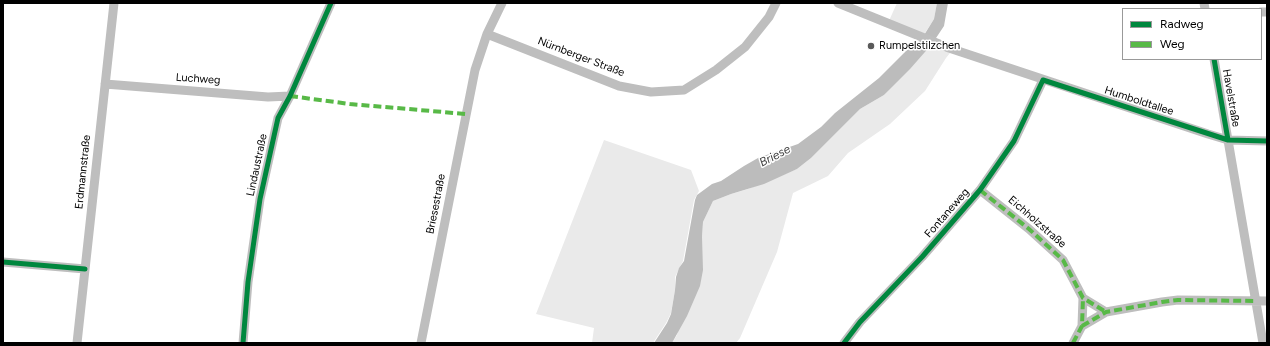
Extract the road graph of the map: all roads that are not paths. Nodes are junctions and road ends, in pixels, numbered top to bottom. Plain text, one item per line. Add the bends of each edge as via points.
1 (114, 3) edge
2 (331, 3) edge
3 (502, 3) edge
4 (776, 3) edge
5 (838, 3) edge
6 (487, 34) junction
7 (1214, 60) edge
8 (1043, 80) junction
9 (105, 84) junction
10 (290, 96) junction
11 (1228, 140) junction
12 (1267, 141) edge
13 (980, 190) junction
14 (3, 262) edge
15 (86, 270) junction
16 (1083, 298) junction
17 (1256, 301) junction
18 (1267, 301) edge
19 (1106, 312) junction
20 (1082, 326) junction
21 (77, 343) edge
22 (243, 343) edge
23 (421, 343) edge
24 (844, 343) edge
25 (1073, 343) edge
26 (1262, 343) edge

1 - 9 street, Erdmannstraße
2 - 10 street, Lindaustraße
3 - 6 street, Briesestraße
4 - 6 street, Nürnberger Straße via 769,17 745,47 716,70 684,90 651,92 619,86
5 - 8 street, Humboldtallee via 914,35
6 - 23 street, Briesestraße via 475,70
7 - 11 street, Havelstraße
8 - 11 street, Humboldtallee
8 - 13 street, Fontaneweg via 1014,141
9 - 10 street, Luchweg via 268,97
9 - 15 street, Erdmannstraße
10 - 22 street, Lindaustraße via 278,118 260,199 248,282
11 - 12 street, Humboldtallee
11 - 17 street, Havelstraße
13 - 16 street, Eichholzstraße via 1063,260
13 - 24 street, Fontaneweg
14 - 15 street
15 - 21 street, Erdmannstraße
16 - 19 street
16 - 20 street, Eichholzstraße
17 - 18 street
17 - 19 street via 1178,300
17 - 26 street, Havelstraße
19 - 20 street
20 - 25 street, Eichholzstraße

